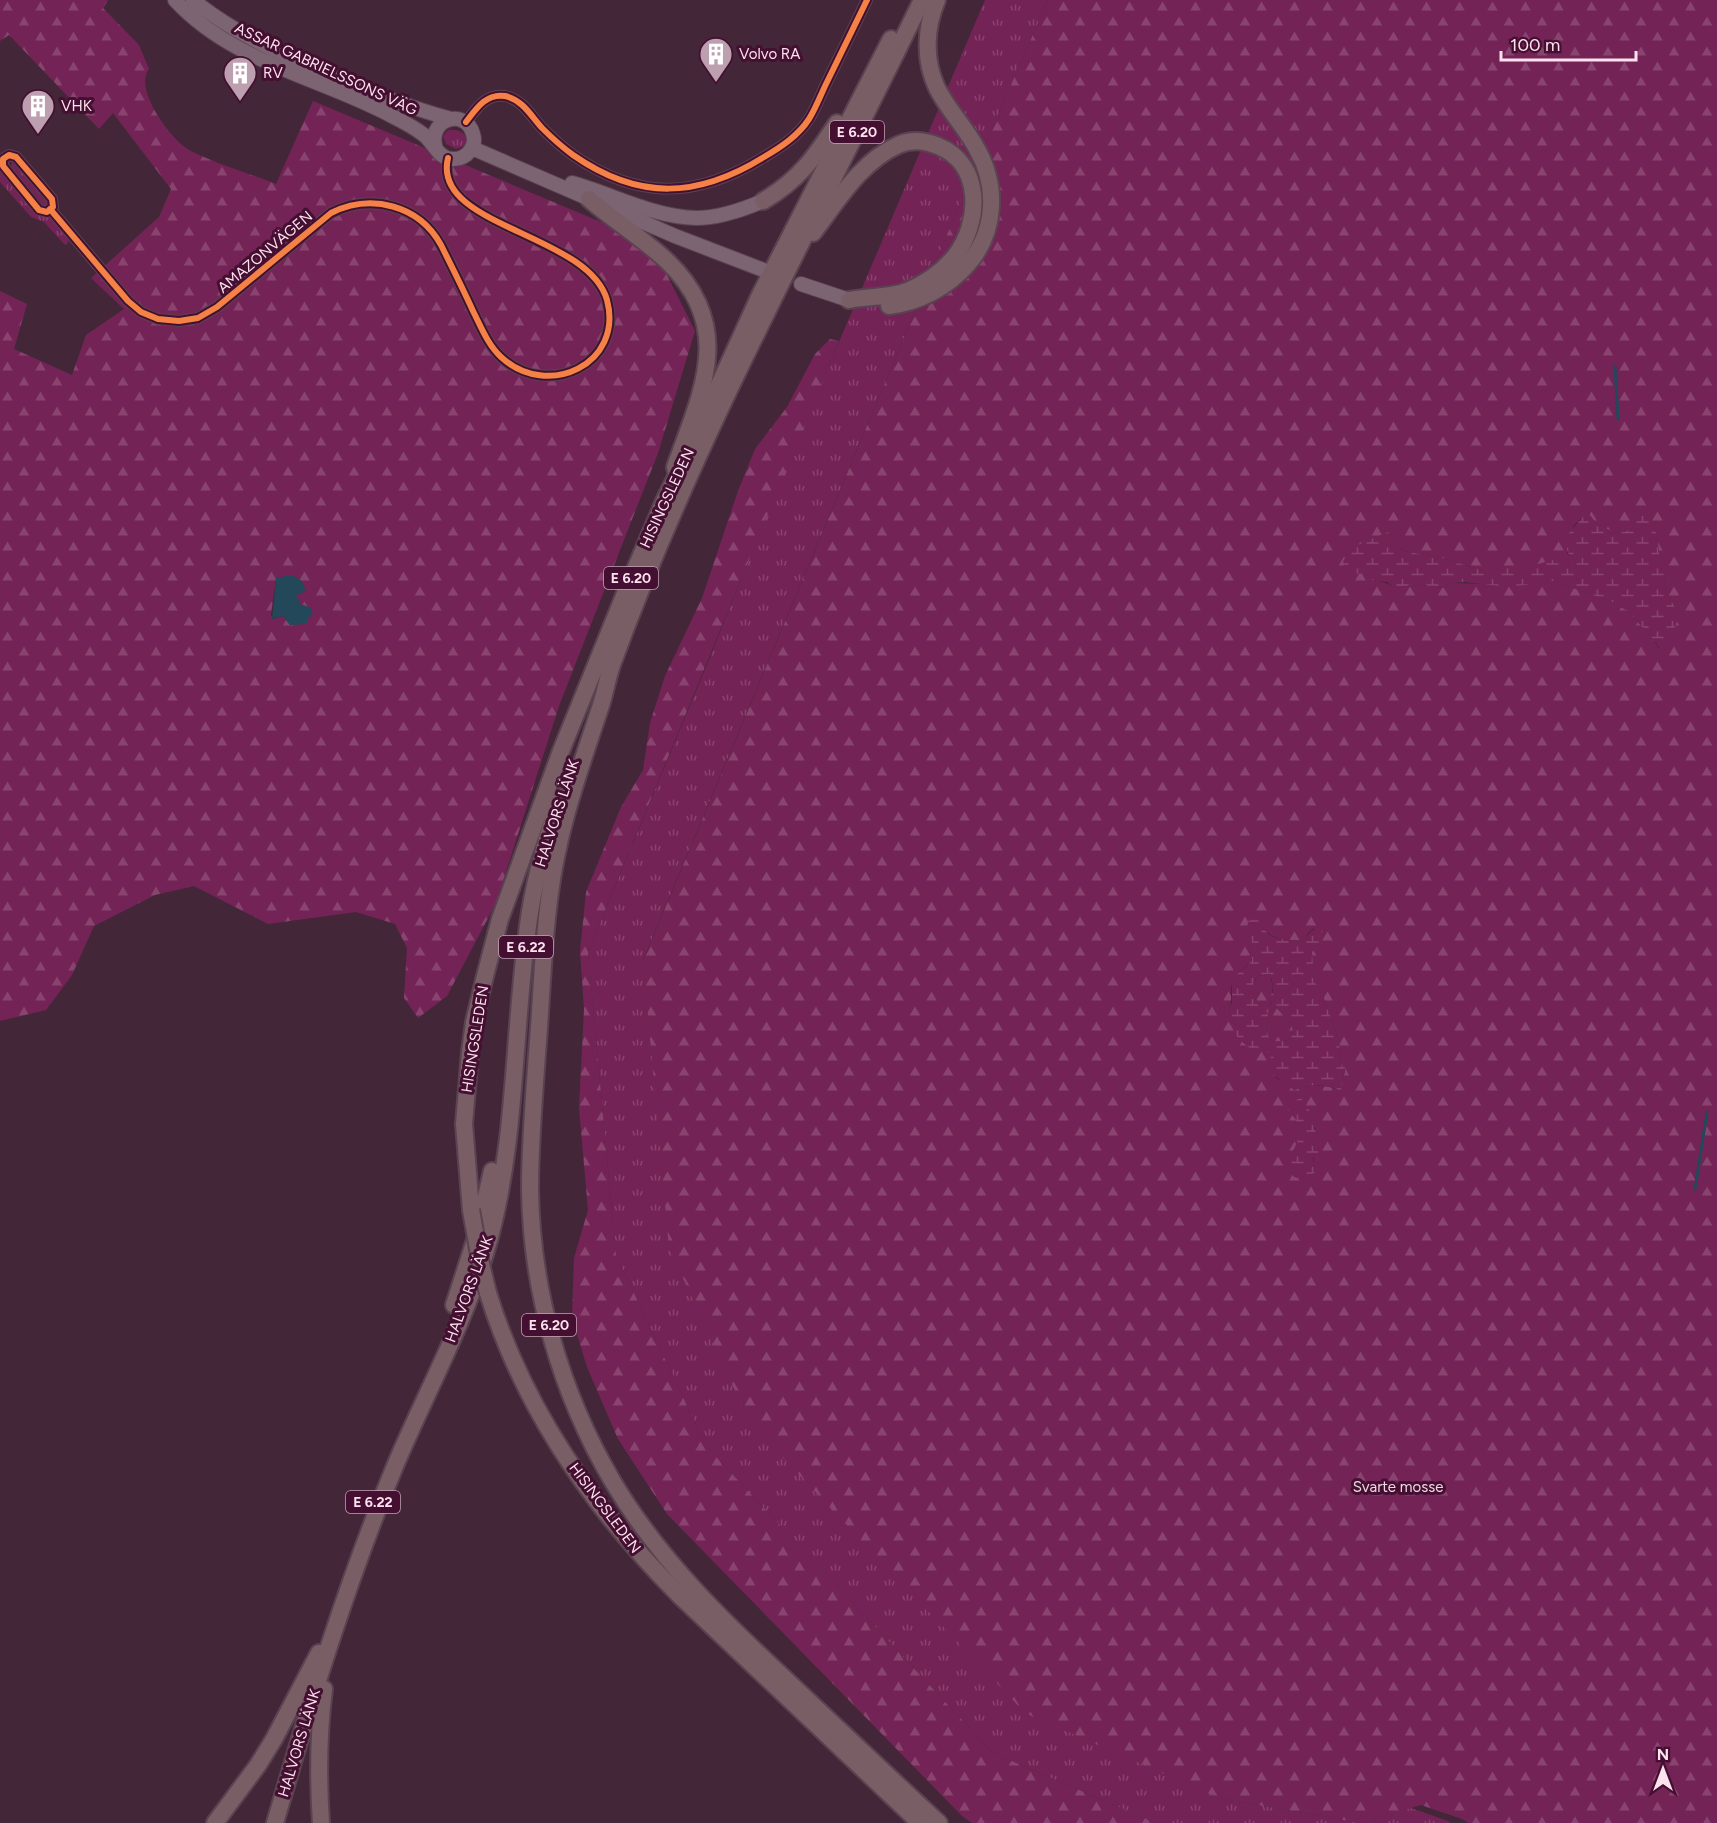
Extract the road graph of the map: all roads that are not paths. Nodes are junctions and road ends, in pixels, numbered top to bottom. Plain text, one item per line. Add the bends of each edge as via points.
1 (175, 0) edge
2 (867, 0) edge
3 (911, 0) edge
4 (922, 0) edge
5 (937, 0) edge
6 (200, 6) edge
7 (885, 50) junction
8 (451, 119) junction
9 (466, 122) junction
10 (435, 145) junction
11 (472, 148) junction
12 (447, 158) junction
13 (534, 175) junction
14 (589, 199) junction
15 (763, 201) joint
16 (50, 209) junction
17 (790, 262) junction
18 (766, 271) dead end
19 (801, 284) dead end
20 (849, 300) junction
21 (677, 477) junction
22 (610, 668) junction
23 (561, 751) junction
24 (333, 1637) junction
25 (321, 1650) junction
26 (214, 1823) edge
27 (268, 1823) edge
28 (274, 1823) edge
29 (321, 1823) edge
30 (920, 1823) edge
31 (939, 1823) edge

1 - 6 street, ASSAR GABRIELSSONS VÄG
2 - 9 street via 809,120 790,141 715,182 671,190 616,178 573,155 521,103 506,97 488,99
3 - 7 highway, HISINGSLEDEN / E 6.20
4 - 17 highway, HISINGSLEDEN / E 6.20
5 - 20 highway via 929,25 931,71 939,92 977,149 988,173 992,199 988,226 971,260 948,283 930,294 886,307 855,306
6 - 8 street, ASSAR GABRIELSSONS VÄG via 276,52 379,97
6 - 10 street, ASSAR GABRIELSSONS VÄG via 219,36 252,55 391,115
7 - 15 highway, E 6.20 via 872,61 812,159 789,185
7 - 21 highway, HISINGSLEDEN / E 6.20 via 760,295
8 - 9 street
8 - 10 street via 437,128
9 - 11 street via 474,134
10 - 12 street
11 - 12 street via 462,158
11 - 13 street
12 - 16 street, AMAZONVÄGEN via 448,183 468,204 571,257 597,280 608,305 608,329 600,348 584,366 545,377 527,373 506,361 487,339 432,232 414,215 393,206 360,203 331,213 217,307 198,318 179,321 158,319 133,307
13 - 14 street
13 - 15 street via 573,183 659,212 696,218 732,213
14 - 18 street
14 - 21 highway via 677,272 696,300 705,323 709,353 706,372 675,467
16 - 16 street, AMAZONVÄGEN via 52,199 16,157 9,155 3,159 3,166 39,210
17 - 20 highway via 855,178 879,155 912,142 927,142 950,152 964,167 974,196 969,232 955,255 932,277 905,292
17 - 22 highway, HISINGSLEDEN / E 6.20 via 681,494
19 - 20 street
21 - 23 highway, HISINGSLEDEN / E 6.20
22 - 24 highway, HALVORS LÄNK / E 6.22 via 560,796 541,857 524,962 510,1129 489,1238 469,1298 370,1528
22 - 31 highway, HISINGSLEDEN / E 6.20 via 559,842 542,982 530,1191 540,1287 560,1365 573,1402 610,1477 658,1548 728,1626
23 - 25 highway, HALVORS LÄNK / E 6.22 via 526,891 503,1110 478,1232 453,1309 368,1516
23 - 30 highway, HISINGSLEDEN / E 6.20, bridge via 500,919 474,1022 464,1124 471,1210 497,1320 517,1370 574,1470 648,1564
24 - 28 highway, HALVORS LÄNK / E 6.22
24 - 29 highway, E 6.22 via 319,1730
25 - 26 highway, E 6.22 via 274,1739
25 - 27 highway, HALVORS LÄNK / E 6.22

